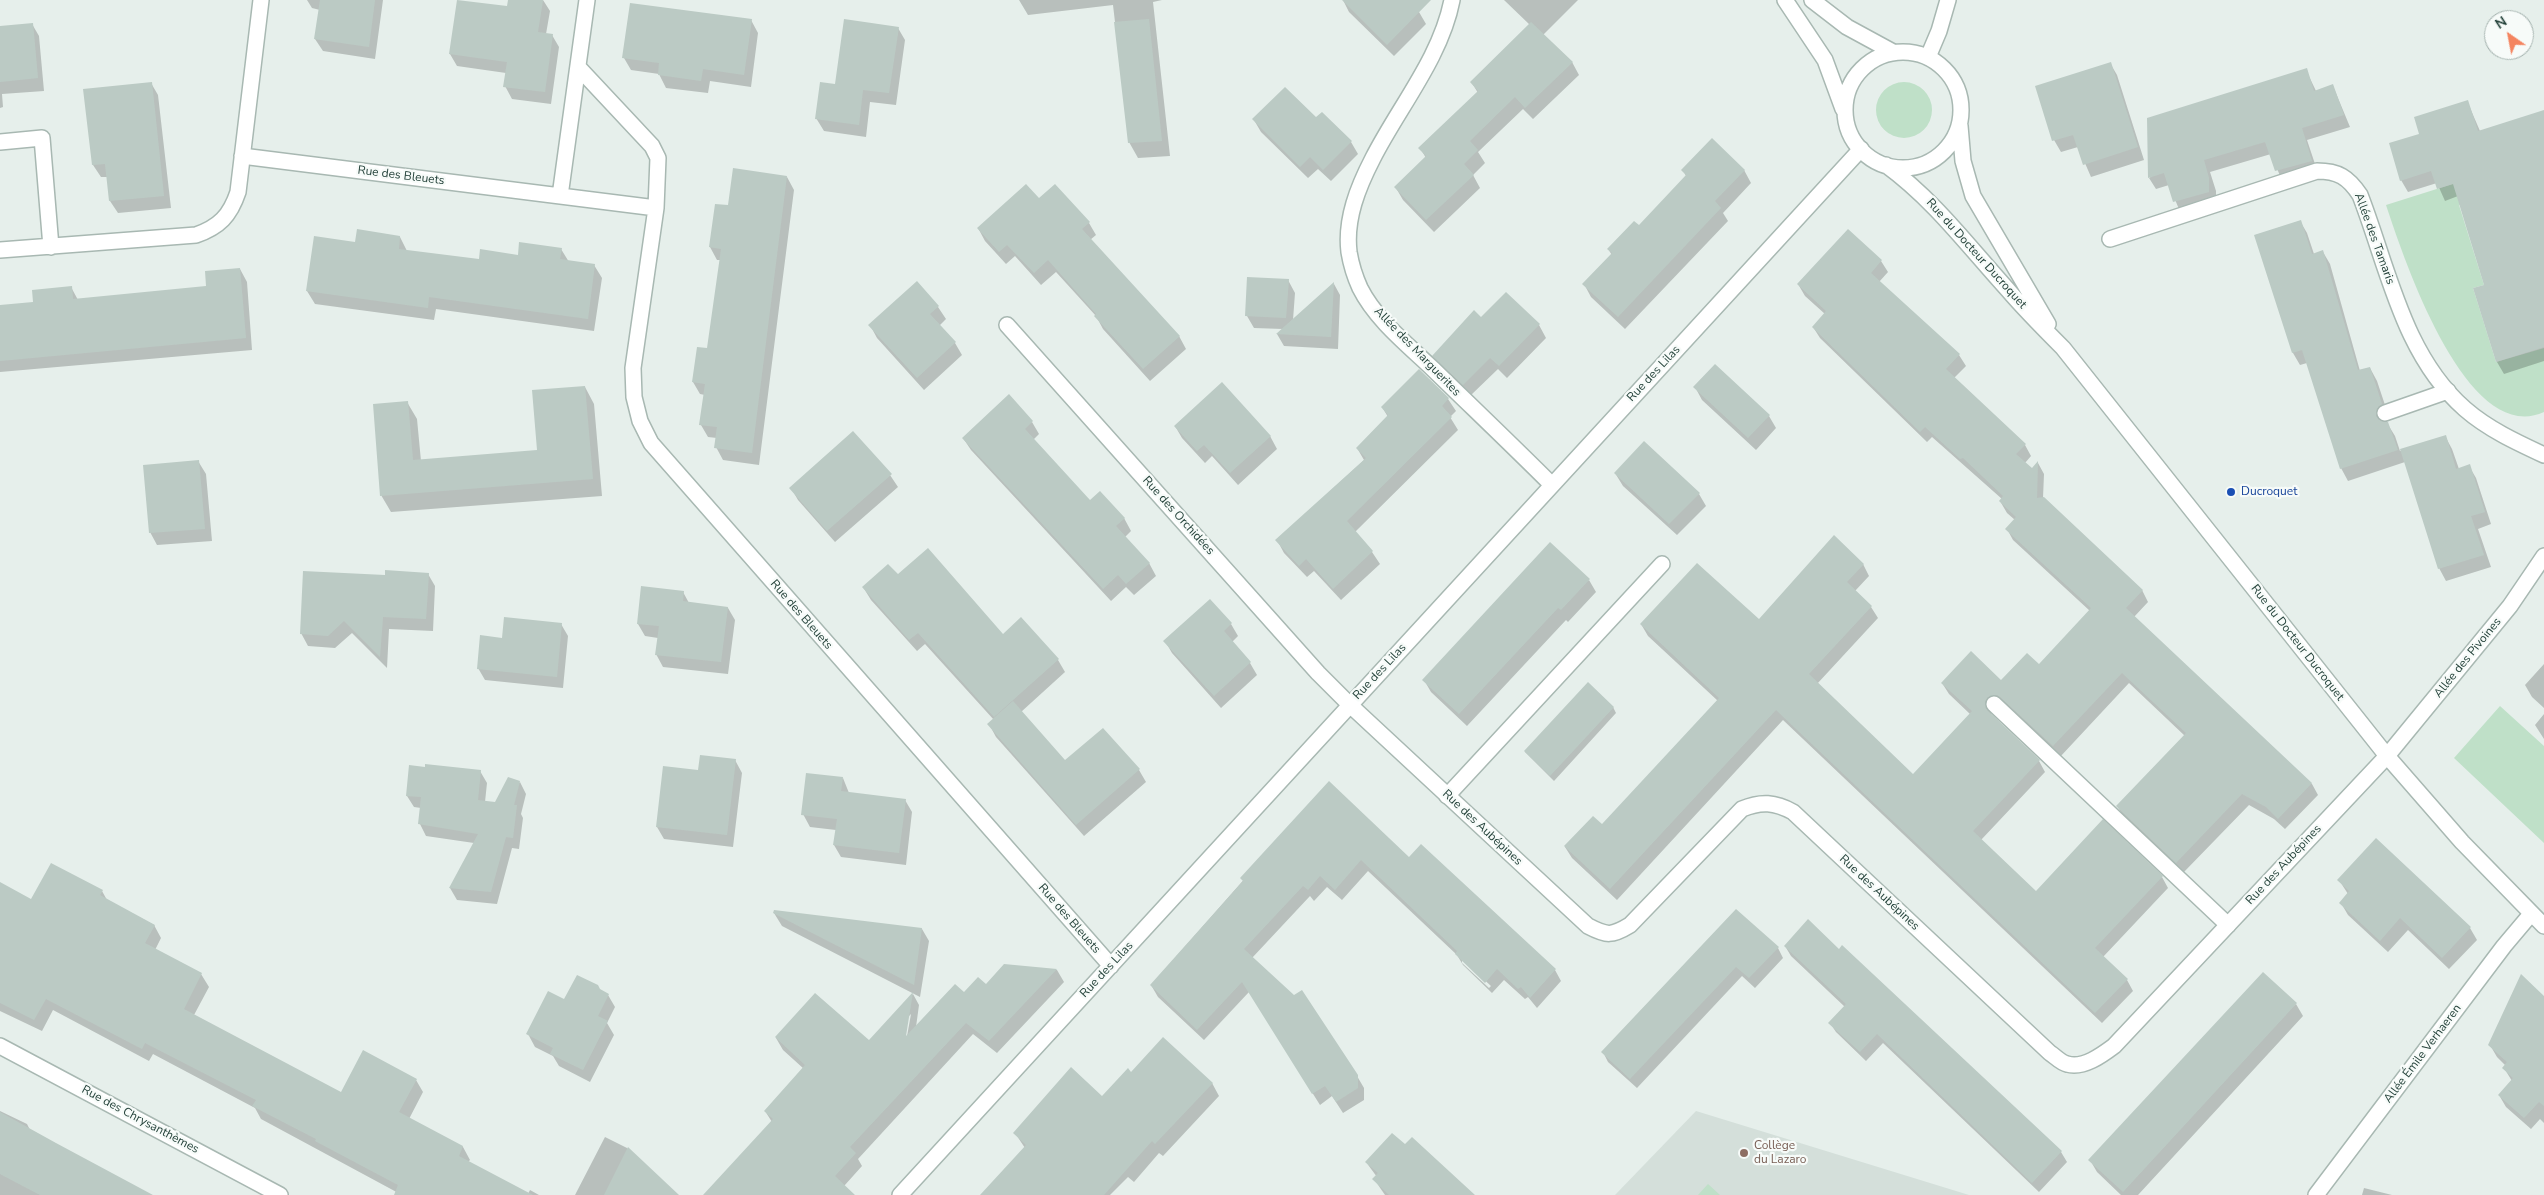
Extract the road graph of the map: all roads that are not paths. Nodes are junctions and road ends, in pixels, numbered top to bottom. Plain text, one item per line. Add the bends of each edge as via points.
1 (261, 0) edge
2 (587, 0) edge
3 (1452, 0) edge
4 (1785, 0) edge
5 (1812, 0) edge
6 (1948, 0) edge
7 (1893, 52) junction
8 (1928, 57) junction
9 (578, 67) junction
10 (1845, 115) junction
11 (1960, 123) junction
12 (0, 142) edge
13 (1861, 149) junction
14 (242, 156) junction
15 (1886, 165) junction
16 (560, 196) junction
17 (656, 208) junction
18 (2110, 239) dead end
19 (51, 247) junction
20 (0, 250) edge
21 (1007, 325) dead end
22 (2063, 348) junction
23 (2448, 391) junction
24 (2385, 413) dead end
25 (2544, 455) edge
26 (1552, 485) junction
27 (2544, 556) edge
28 (1662, 564) dead end
29 (1994, 704) dead end
30 (1350, 705) junction
31 (2387, 756) junction
32 (1447, 796) junction
33 (2531, 914) junction
34 (2228, 925) junction
35 (2544, 926) edge
36 (1111, 966) junction
37 (0, 1046) edge
38 (280, 1195) edge
39 (900, 1195) edge
40 (2316, 1195) edge

1 - 14 street
2 - 9 street
3 - 26 street, Allée des Marguerites via 1443,30 1429,59 1364,174 1348,226 1349,251 1360,288 1400,338
4 - 10 street via 1825,60
5 - 7 street via 1848,28
6 - 8 street
7 - 8 street via 1911,52
7 - 10 street via 1877,58 1857,74 1846,98
8 - 11 street via 1942,66 1954,80 1961,105
9 - 16 street
9 - 17 street, Rue des Bleuets via 652,146 658,158
10 - 13 street via 1851,137
11 - 15 street via 1949,146 1936,158 1912,167
11 - 22 street, Rue du Docteur Ducroquet via 1962,160 1973,196
12 - 19 street via 42,138
13 - 15 street
13 - 26 street, Rue des Lilas
14 - 16 street, Rue des Bleuets
14 - 19 street via 233,209 212,229 196,235
15 - 22 street, Rue du Docteur Ducroquet via 1936,208
16 - 17 street, Rue des Bleuets
17 - 36 street, Rue des Bleuets via 633,368 634,397 640,421 651,443
18 - 23 street, Allée des Tamaris via 2316,172 2330,171 2342,175 2360,195 2389,280 2417,346
19 - 20 street
21 - 30 street, Rue des Orchidées
22 - 31 street, Rue du Docteur Ducroquet
23 - 24 street
23 - 25 street, Allée des Tamaris via 2464,409 2487,426
26 - 30 street, Rue des Lilas
27 - 31 street, Allée des Pivoines via 2510,606
28 - 32 street
29 - 34 street
30 - 32 street, Rue des Aubépines
30 - 36 street, Rue des Lilas
31 - 33 street, Rue du Docteur Ducroquet
31 - 34 street, Rue des Aubépines
32 - 34 street, Rue des Aubépines via 1588,926 1603,934 1616,933 1630,925 1742,809 1753,804 1780,805 1793,812 2050,1053 2066,1064 2082,1064 2114,1046
33 - 35 street, Rue du Docteur Ducroquet
33 - 40 street, Allée Émile Verhaeren
36 - 39 street, Rue des Lilas
37 - 38 street, Rue des Chrysanthèmes

